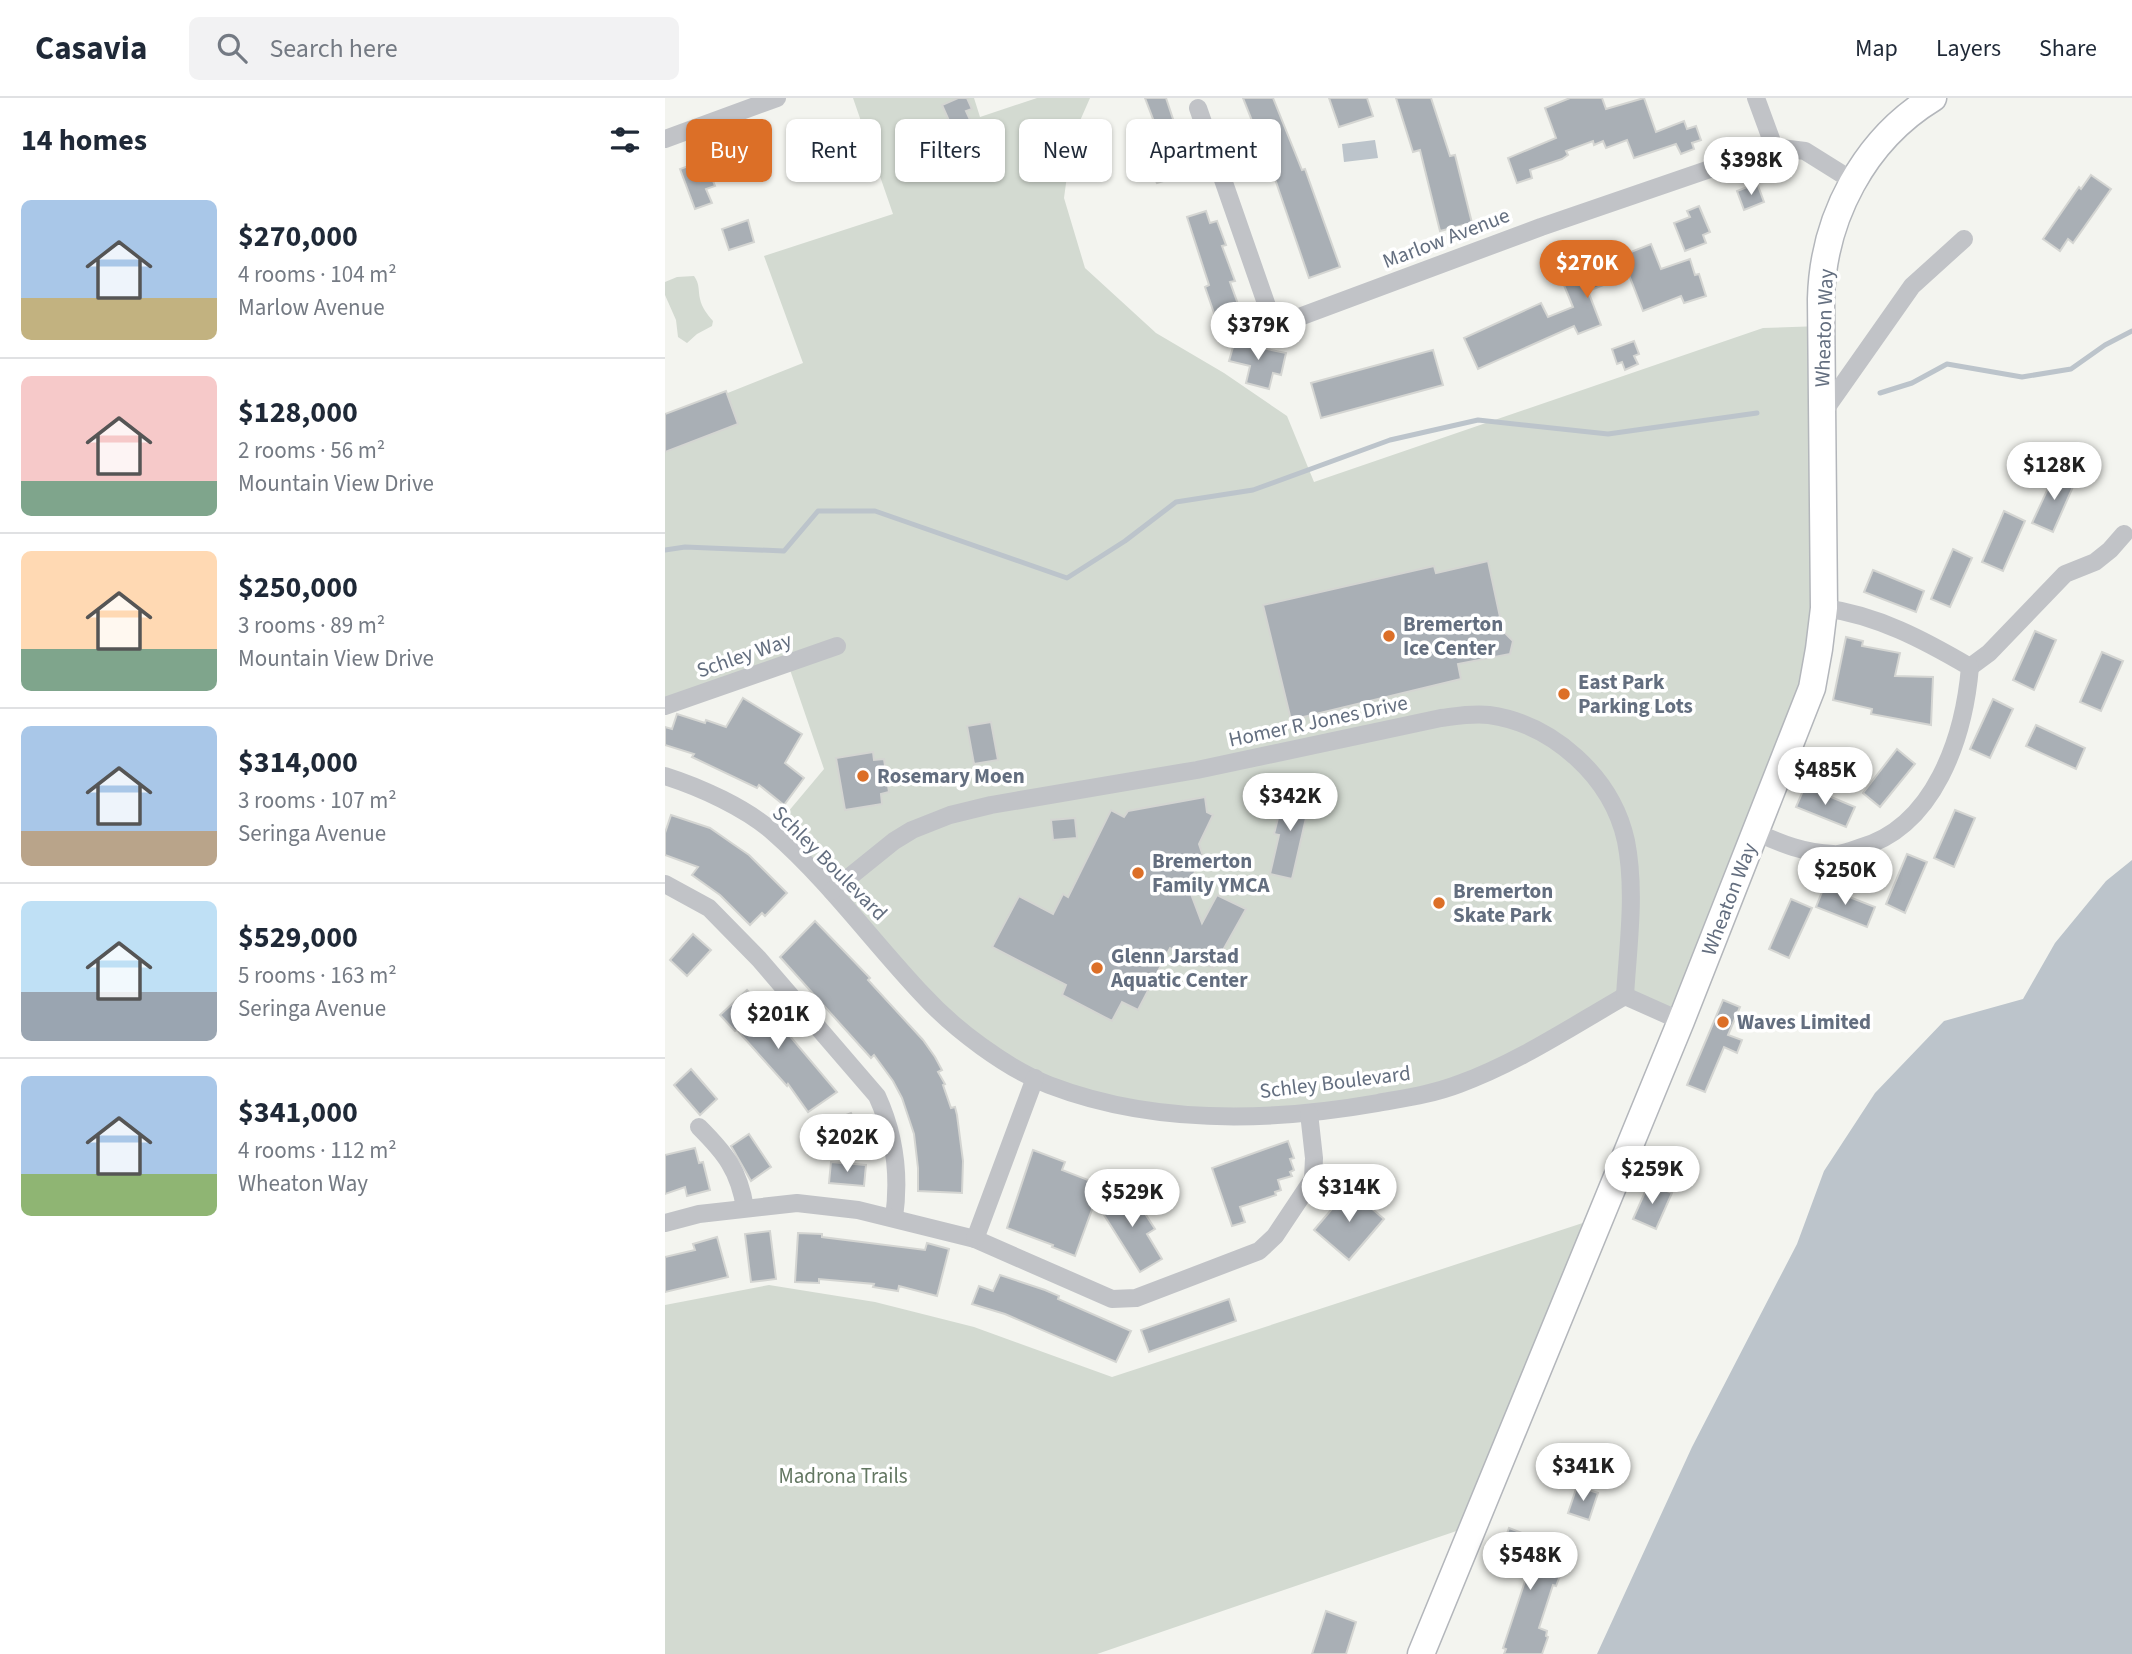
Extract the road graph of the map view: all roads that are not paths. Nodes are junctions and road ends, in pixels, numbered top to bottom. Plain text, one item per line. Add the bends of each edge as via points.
1 (777, 98) edge
2 (1756, 98) edge
3 (1933, 98) edge
4 (1198, 108) dead end
5 (665, 138) edge
6 (1774, 147) junction
7 (1853, 181) junction
8 (1964, 239) dead end
9 (1822, 414) junction
10 (2124, 534) dead end
11 (1823, 608) junction
12 (837, 646) dead end
13 (1970, 667) junction
14 (665, 706) edge
15 (665, 776) edge
16 (1756, 832) junction
17 (665, 884) edge
18 (832, 891) junction
19 (1625, 996) junction
20 (1681, 1021) junction
21 (1035, 1078) junction
22 (1309, 1113) junction
23 (699, 1127) dead end
24 (745, 1208) junction
25 (894, 1218) junction
26 (665, 1223) edge
27 (975, 1239) junction
28 (1421, 1654) edge

1 - 5 street
2 - 6 street
3 - 7 main road, Wheaton Way via 1888,132
4 - 6 street, Marlow Avenue via 1275,329 1541,227
6 - 7 street, Marlow Avenue via 1805,151
7 - 9 main road, Wheaton Way via 1833,231 1821,284
8 - 9 street via 1912,286
9 - 11 main road, Wheaton Way
10 - 13 street via 2095,562 2065,574
11 - 13 street via 1890,626
11 - 16 main road, Wheaton Way via 1812,688
12 - 14 street, Schley Way
13 - 16 street via 1964,713 1932,795 1892,834 1836,855 1796,849
15 - 18 street, Schley Boulevard via 755,819
16 - 20 main road, Wheaton Way
17 - 25 street via 709,908 877,1096 893,1139 897,1172
18 - 19 street, Homer R Jones Drive via 912,830 991,804 1197,770 1441,718 1488,715 1527,726 1556,742 1594,776 1613,806 1626,841 1630,874
18 - 21 street, Schley Boulevard via 925,997 977,1042
19 - 20 street
19 - 22 street, Schley Boulevard via 1508,1063 1455,1085
20 - 28 main road, Wheaton Way
21 - 22 street, Schley Boulevard via 1078,1094 1151,1111 1205,1116
21 - 27 street
22 - 27 street via 1313,1179 1275,1236 1259,1251 1221,1267 1120,1300
23 - 24 street via 737,1174
24 - 25 street via 816,1204
24 - 26 street
25 - 27 street

